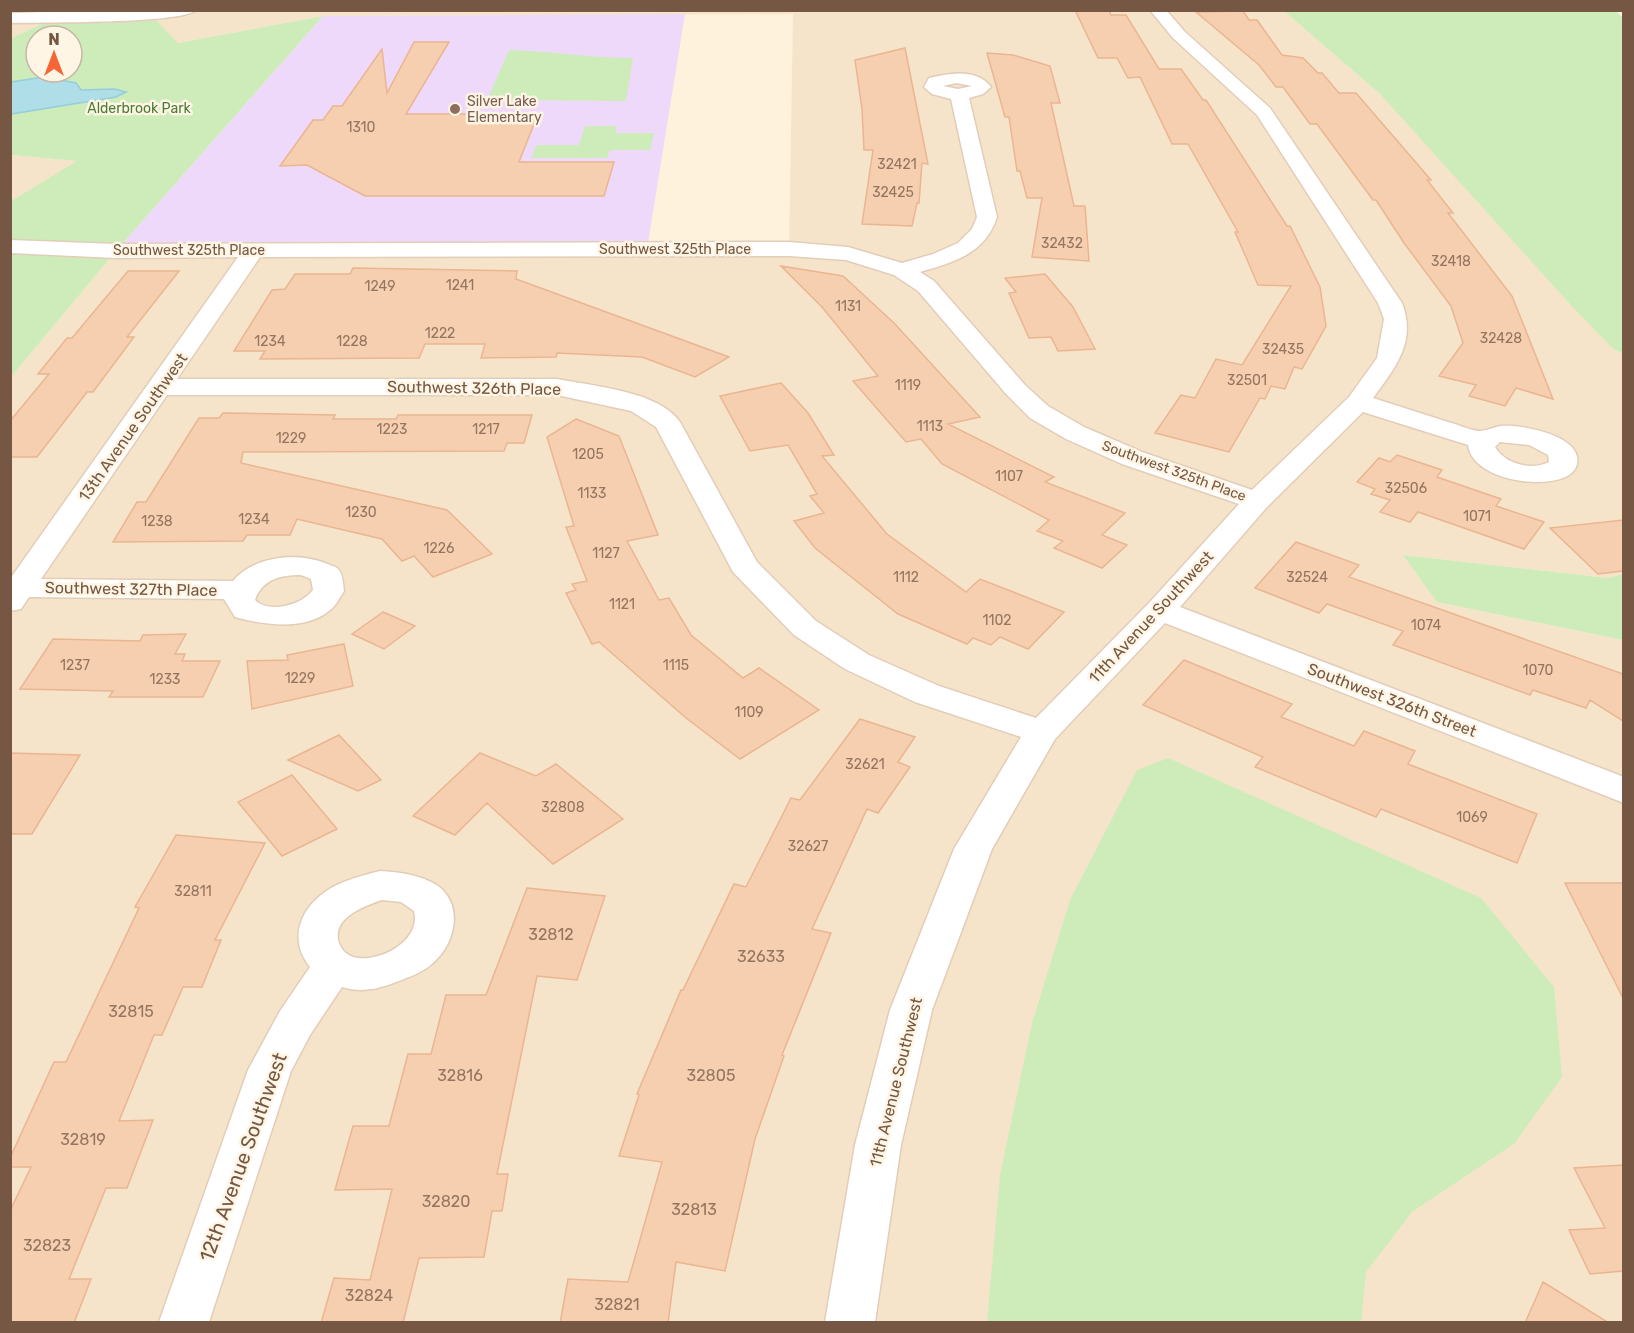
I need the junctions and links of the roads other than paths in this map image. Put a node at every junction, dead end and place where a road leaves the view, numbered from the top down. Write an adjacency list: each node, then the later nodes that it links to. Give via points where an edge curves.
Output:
1 (189, 10): 3 (street)
2 (1157, 10): 10 (street, 11th Avenue Southwest, via 1264,112 1390,303 1396,319 1389,358)
3 (124, 13): 4 (street)
4 (10, 18)
5 (959, 94): 8 (street, via 987,217 985,231 975,243 957,253)
6 (10, 246): 7 (street, Southwest 325th Place, via 116,251)
7 (254, 250): 8 (street, Southwest 325th Place, via 789,249 848,254); 9 (street, 13th Avenue Southwest)
8 (902, 270): 12 (street, Southwest 325th Place, via 926,286 1039,412 1132,458)
9 (161, 387): 14 (street, 13th Avenue Southwest); 16 (street, Southwest 326th Place, via 557,387 640,405 667,422 744,566 805,628 857,662 927,694)
10 (1358, 402): 11 (street); 12 (street, 11th Avenue Southwest)
11 (1483, 441)
12 (1257, 501): 15 (street, 11th Avenue Southwest)
13 (242, 590): 14 (street, Southwest 327th Place)
14 (15, 595)
15 (1160, 610): 16 (street, 11th Avenue Southwest); 17 (street, Southwest 326th Street)
16 (1042, 732): 20 (street, 11th Avenue Southwest, via 973,849 911,1010 878,1145)
17 (1623, 791)
18 (333, 967): 19 (street, 12th Avenue Southwest, via 295,1023 270,1070)
19 (184, 1323)
20 (850, 1323)

